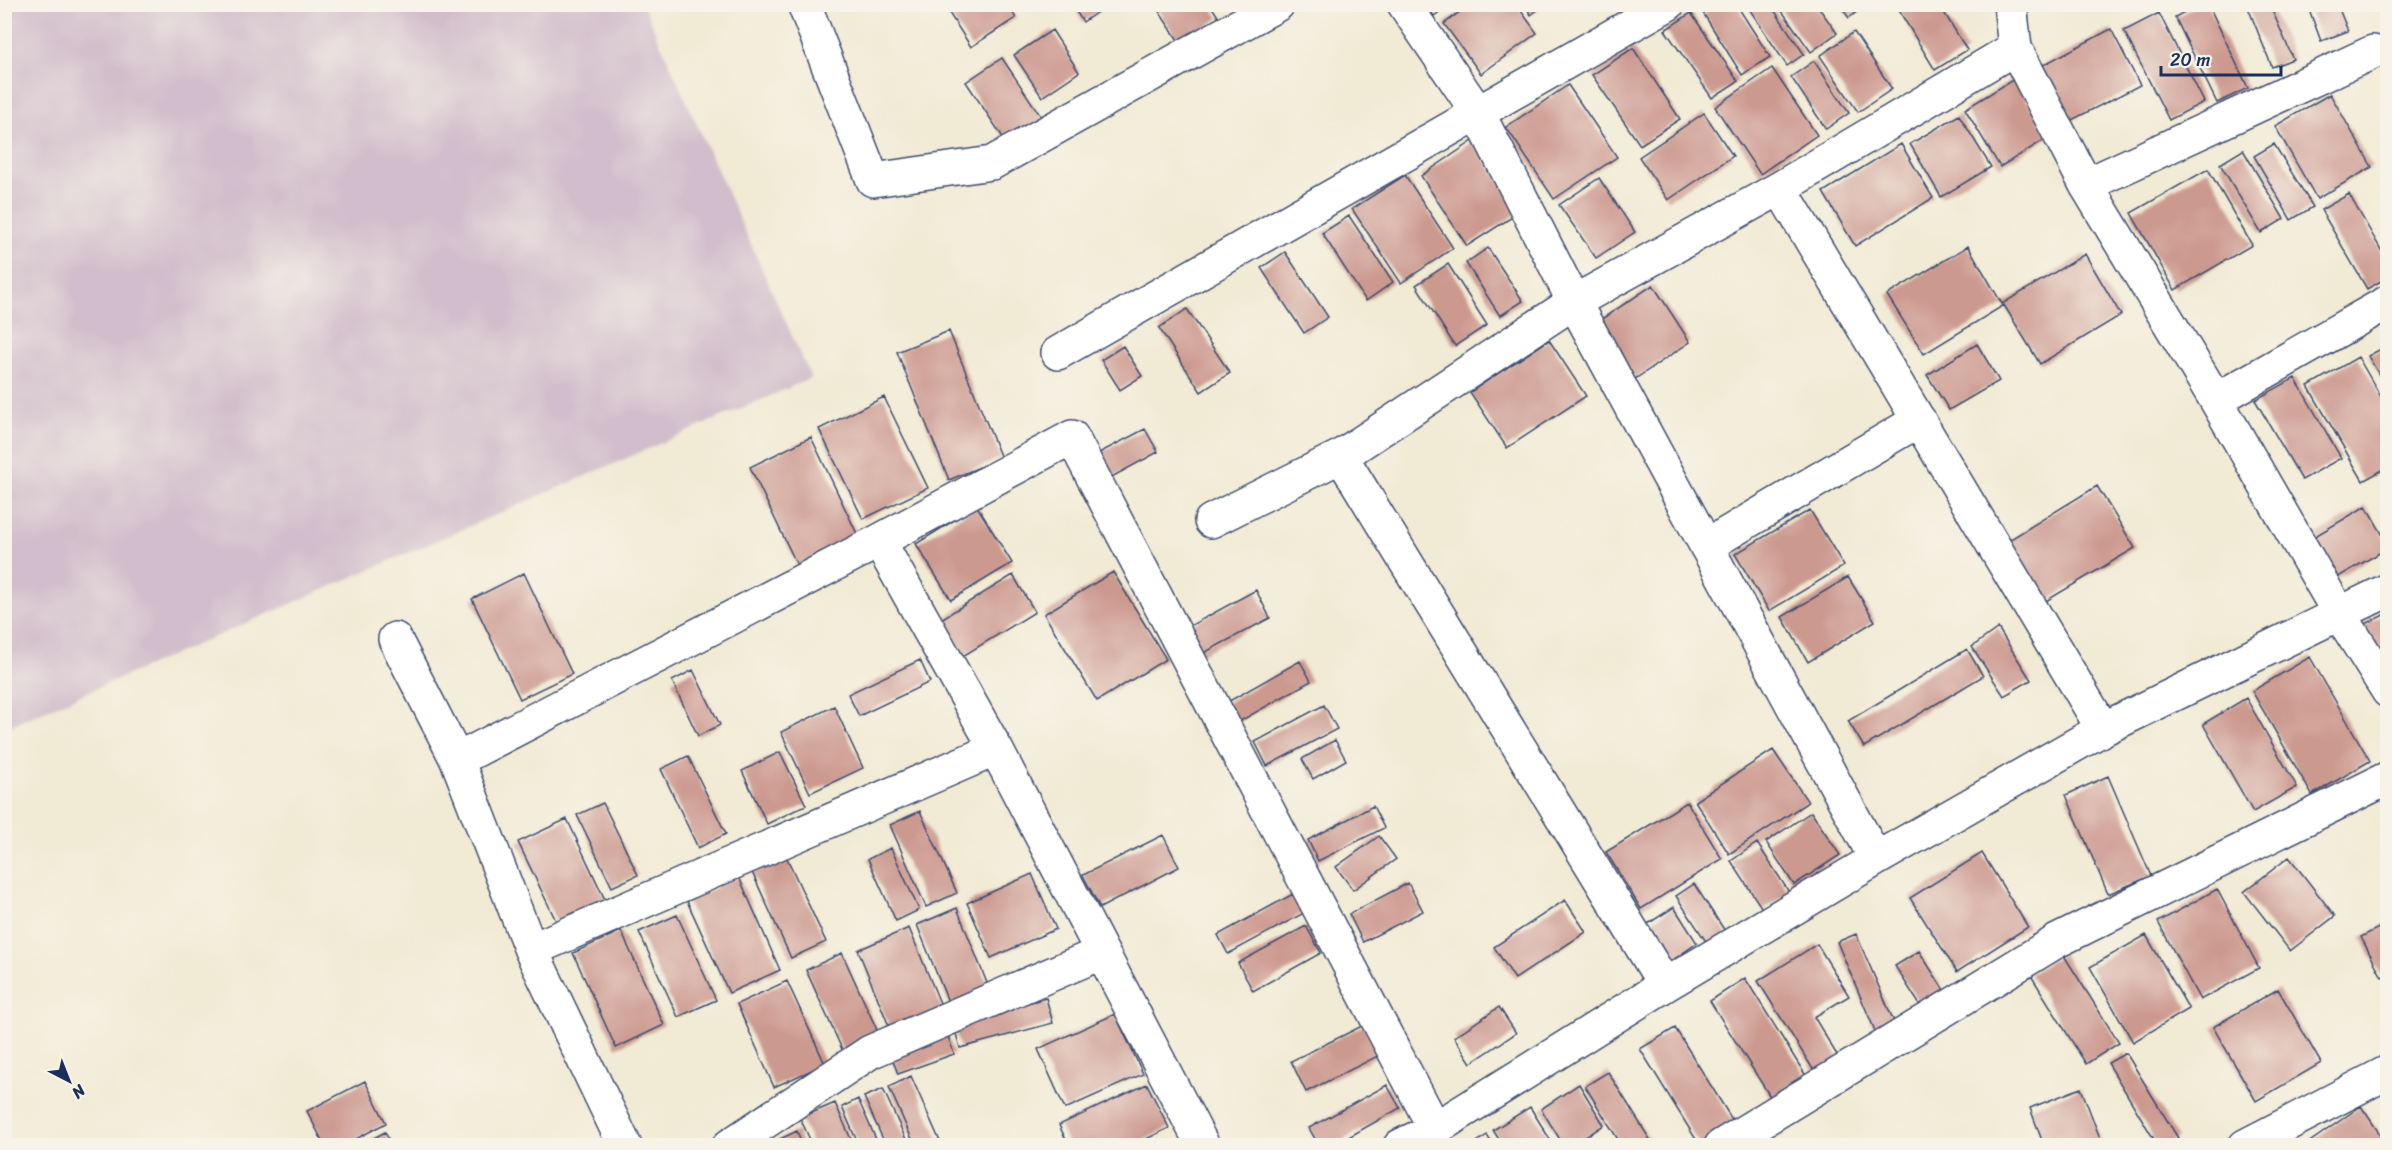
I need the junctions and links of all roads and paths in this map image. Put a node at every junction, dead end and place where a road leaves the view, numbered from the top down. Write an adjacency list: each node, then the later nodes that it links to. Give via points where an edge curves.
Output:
1 (804, 4): 2 (street, via 873,180 992,163)
2 (1278, 4)
3 (1404, 4): 8 (street)
4 (1668, 4): 8 (street)
5 (2010, 4): 6 (street)
6 (2016, 48): 9 (street); 10 (street)
7 (2373, 52): 9 (street)
8 (1478, 113): 11 (street); 13 (street)
9 (2086, 185): 14 (street)
10 (1780, 188): 11 (street); 15 (street)
11 (1574, 302): 16 (street); 19 (street)
12 (2388, 302): 14 (street)
13 (1058, 353)
14 (2216, 400): 21 (street)
15 (1919, 420): 19 (street); 24 (street)
16 (1341, 456): 17 (street); 31 (street)
17 (1211, 521)
18 (879, 540): 25 (street); 26 (street); 33 (street, via 1072,437)
19 (1706, 546): 28 (street)
20 (2388, 590): 21 (street)
21 (2339, 613): 23 (street); 24 (street)
22 (395, 639): 26 (street)
23 (2388, 692)
24 (2103, 729): 28 (street)
25 (996, 748): 29 (street); 30 (street)
26 (457, 760): 29 (street)
27 (2388, 778): 38 (street, via 2057,941)
28 (1876, 859): 31 (street)
29 (531, 950): 34 (street)
30 (1101, 953): 35 (street, via 870,1052); 36 (street)
31 (1665, 985): 33 (street)
32 (2388, 1072): 39 (street)
33 (1435, 1129): 37 (street)
34 (625, 1146)
35 (729, 1146)
36 (1203, 1146)
37 (1400, 1146)
38 (1721, 1146)
39 (2245, 1146)

